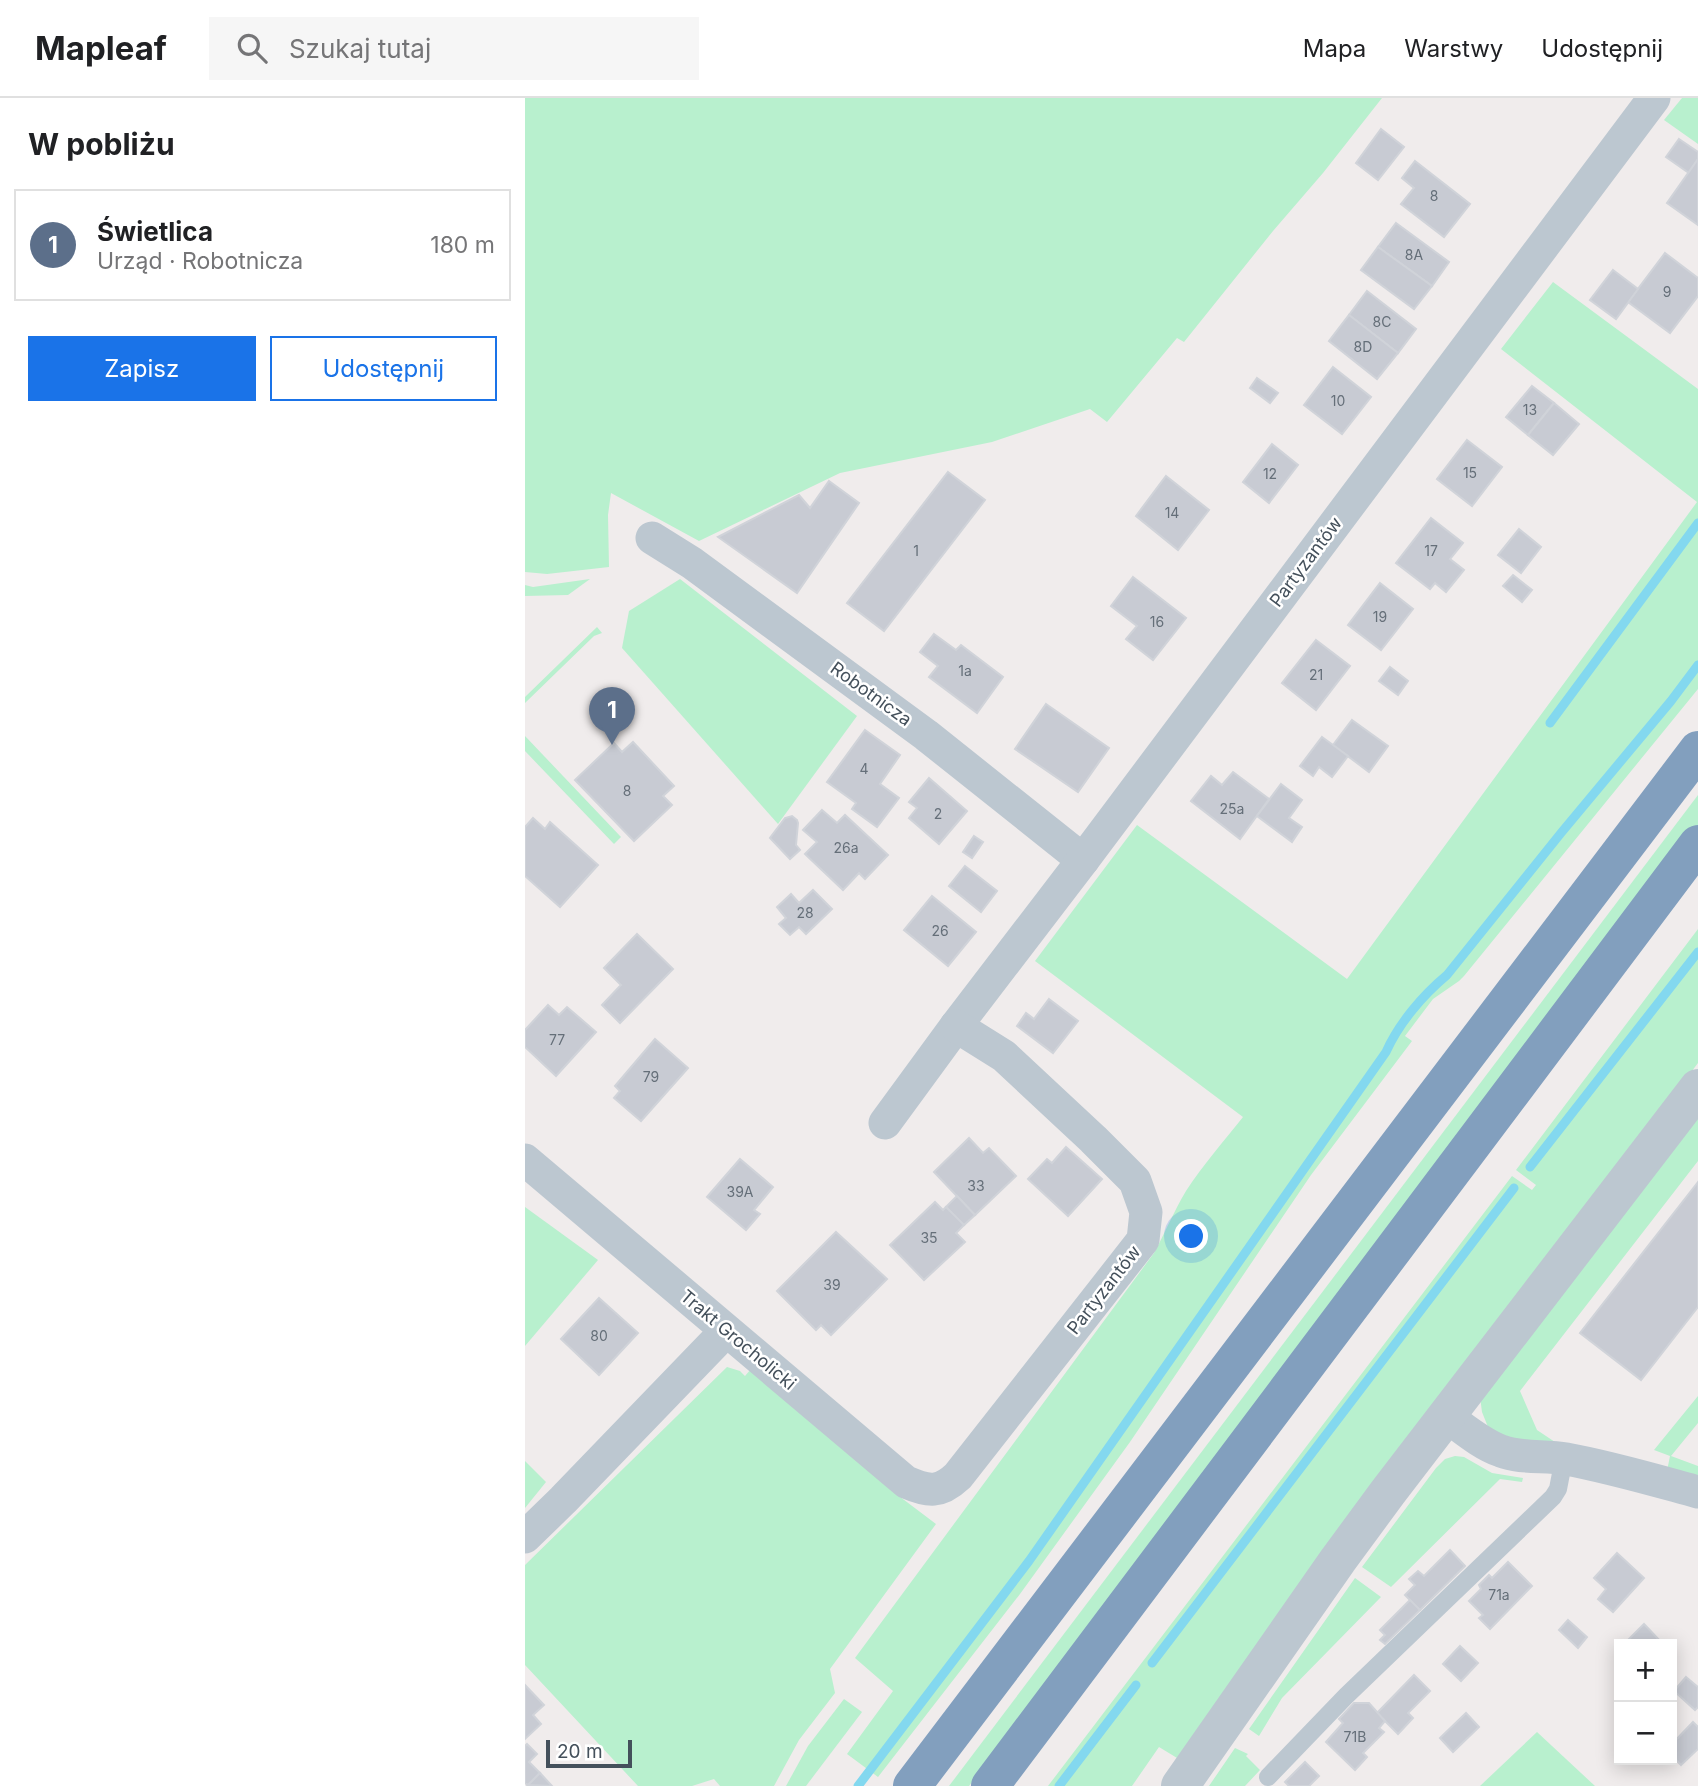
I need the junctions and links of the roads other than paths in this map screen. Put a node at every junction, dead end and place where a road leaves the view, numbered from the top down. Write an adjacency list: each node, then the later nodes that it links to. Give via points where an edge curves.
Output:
1 (1654, 98): 5 (street, Partyzantów)
2 (652, 538): 5 (street, Robotnicza, via 915,726)
3 (1698, 750): 17 (highway)
4 (1698, 845): 18 (highway)
5 (1083, 860): 6 (street, Partyzantów)
6 (956, 1026): 8 (street, Partyzantów); 13 (street, Partyzantów, via 1004,1056 1093,1139 1135,1181 1146,1212 1143,1240)
7 (1698, 1087): 11 (street)
8 (885, 1124)
9 (525, 1160): 10 (street, Trakt Grocholicki)
10 (726, 1331): 13 (street, Trakt Grocholicki, via 907,1482 936,1490); 15 (street)
11 (1446, 1416): 12 (street, via 1501,1451); 19 (street, via 1338,1560)
12 (1564, 1458): 14 (street); 16 (lane, via 1553,1497)
13 (958, 1476)
14 (1698, 1492)
15 (525, 1537)
16 (1268, 1777)
17 (912, 1786)
18 (990, 1786)
19 (1180, 1786)

